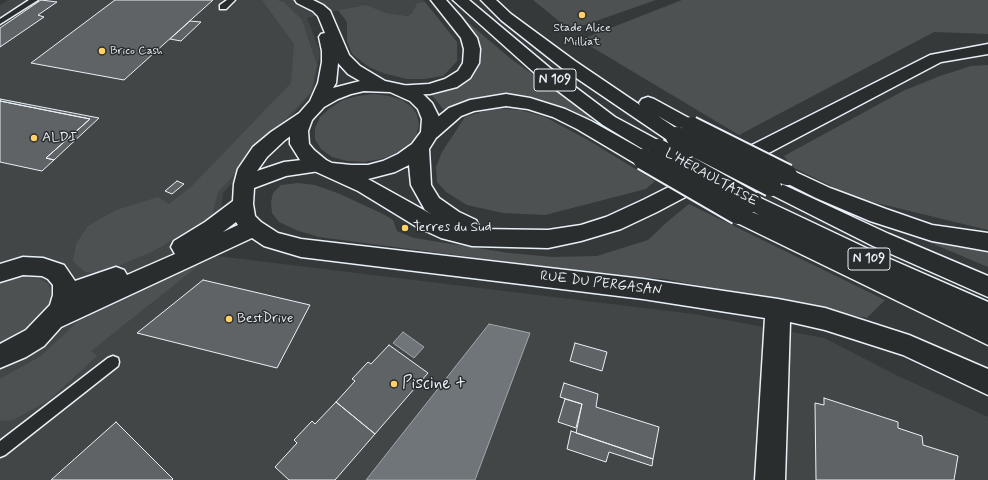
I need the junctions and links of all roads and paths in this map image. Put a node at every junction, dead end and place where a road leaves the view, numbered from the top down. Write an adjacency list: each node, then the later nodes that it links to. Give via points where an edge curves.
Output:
1 (34, 0): 9 (lane)
2 (231, 0): 8 (lane)
3 (302, 0): 13 (main road, via 325,14 342,57 354,70); 15 (main road, via 322,23 330,51 326,83)
4 (438, 0): 14 (main road, via 469,38 472,49 471,63 464,74 450,83 430,89)
5 (460, 0): 19 (main road, L'HÉRAULTAISE / N 109, via 544,72)
6 (488, 0): 17 (main road, L'HÉRAULTAISE / N 109, via 569,66)
7 (503, 0): 17 (main road, via 582,60 646,102)
8 (223, 7)
9 (0, 22)
10 (988, 49): 12 (main road, via 936,58)
11 (988, 58): 12 (main road)
12 (915, 68): 25 (main road, via 613,223 581,233 548,239)
13 (380, 86): 14 (main road); 15 (main road, via 347,90)
14 (402, 90): 18 (main road, via 416,97 426,107 431,119)
15 (318, 103): 16 (main road)
16 (304, 118): 20 (main road, via 299,131 300,144 307,155); 22 (main road, via 260,152 248,169)
17 (683, 132): 21 (main road, L'HÉRAULTAISE / N 109, bridge)
18 (424, 141): 19 (main road, via 455,112 470,106 506,100 559,113); 20 (main road, via 405,160 388,168 351,172); 25 (main road, via 419,166 421,185 432,204 451,218 476,229)
19 (650, 154): 23 (main road, bridge)
20 (326, 167): 22 (main road, via 284,169); 25 (main road, via 449,232 472,237)
21 (779, 181): 26 (main road, via 932,232); 28 (main road, L'HÉRAULTAISE / N 109, via 881,240)
22 (244, 194): 24 (main road, RUE DU PERGASAN, via 245,219); 29 (main road, via 213,228 186,245 119,276)
23 (745, 208): 31 (main road, L'HÉRAULTAISE / N 109, via 873,261); 33 (main road)
24 (253, 228): 30 (main road, RUE DU PERGASAN, via 272,240 301,248 643,289); 32 (main road)
25 (512, 239)
26 (988, 242)
27 (0, 272): 29 (main road, via 23,266 44,267 56,272 64,282)
28 (988, 287)
29 (65, 295): 32 (main road, via 60,310)
30 (778, 309): 36 (main road, RUE DU PERGASAN, via 825,319 909,346); 38 (main road)
31 (988, 313)
32 (52, 320): 34 (main road, via 35,338 18,349)
33 (988, 334)
34 (0, 356)
35 (113, 362): 37 (lane)
36 (988, 382)
37 (0, 450)
38 (770, 480)

